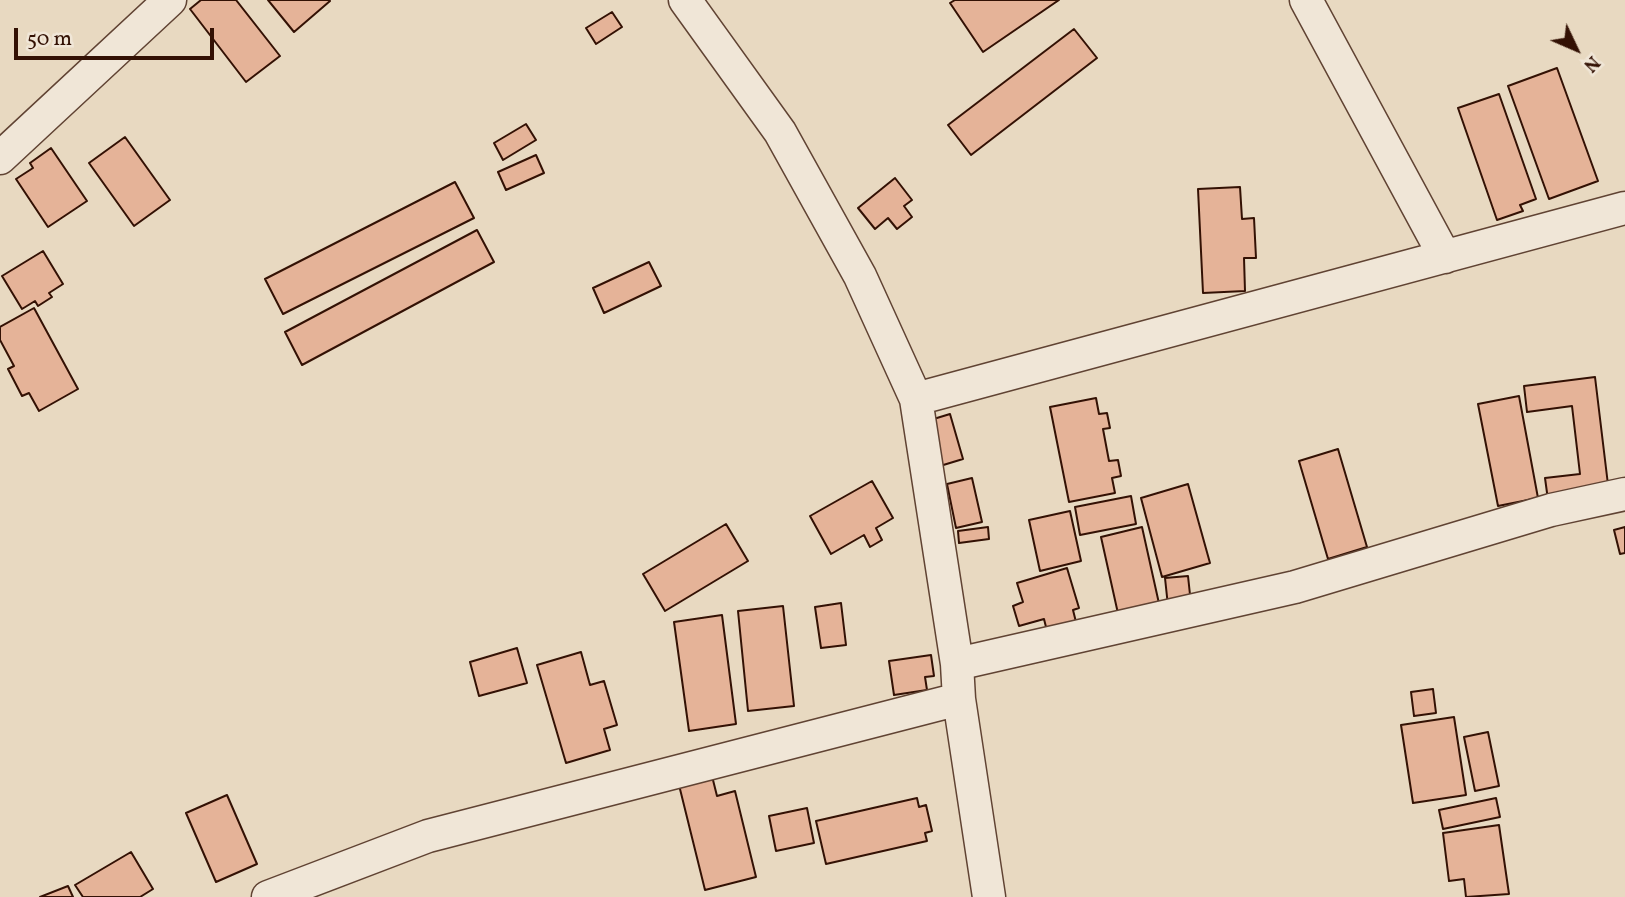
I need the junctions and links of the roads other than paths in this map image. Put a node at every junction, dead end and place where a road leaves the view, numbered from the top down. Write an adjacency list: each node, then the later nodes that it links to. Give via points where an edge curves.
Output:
1 (170, 0): 4 (street)
2 (685, 0): 7 (street, via 780,132 860,276)
3 (1306, 0): 6 (street)
4 (0, 158)
5 (1625, 208): 6 (street)
6 (1445, 257): 7 (street)
7 (916, 399): 9 (street)
8 (1625, 494): 9 (street, via 1550,510 1295,587)
9 (957, 664): 10 (street)
10 (959, 699): 11 (street, via 428,836); 12 (street)
11 (268, 897)
12 (989, 897)

